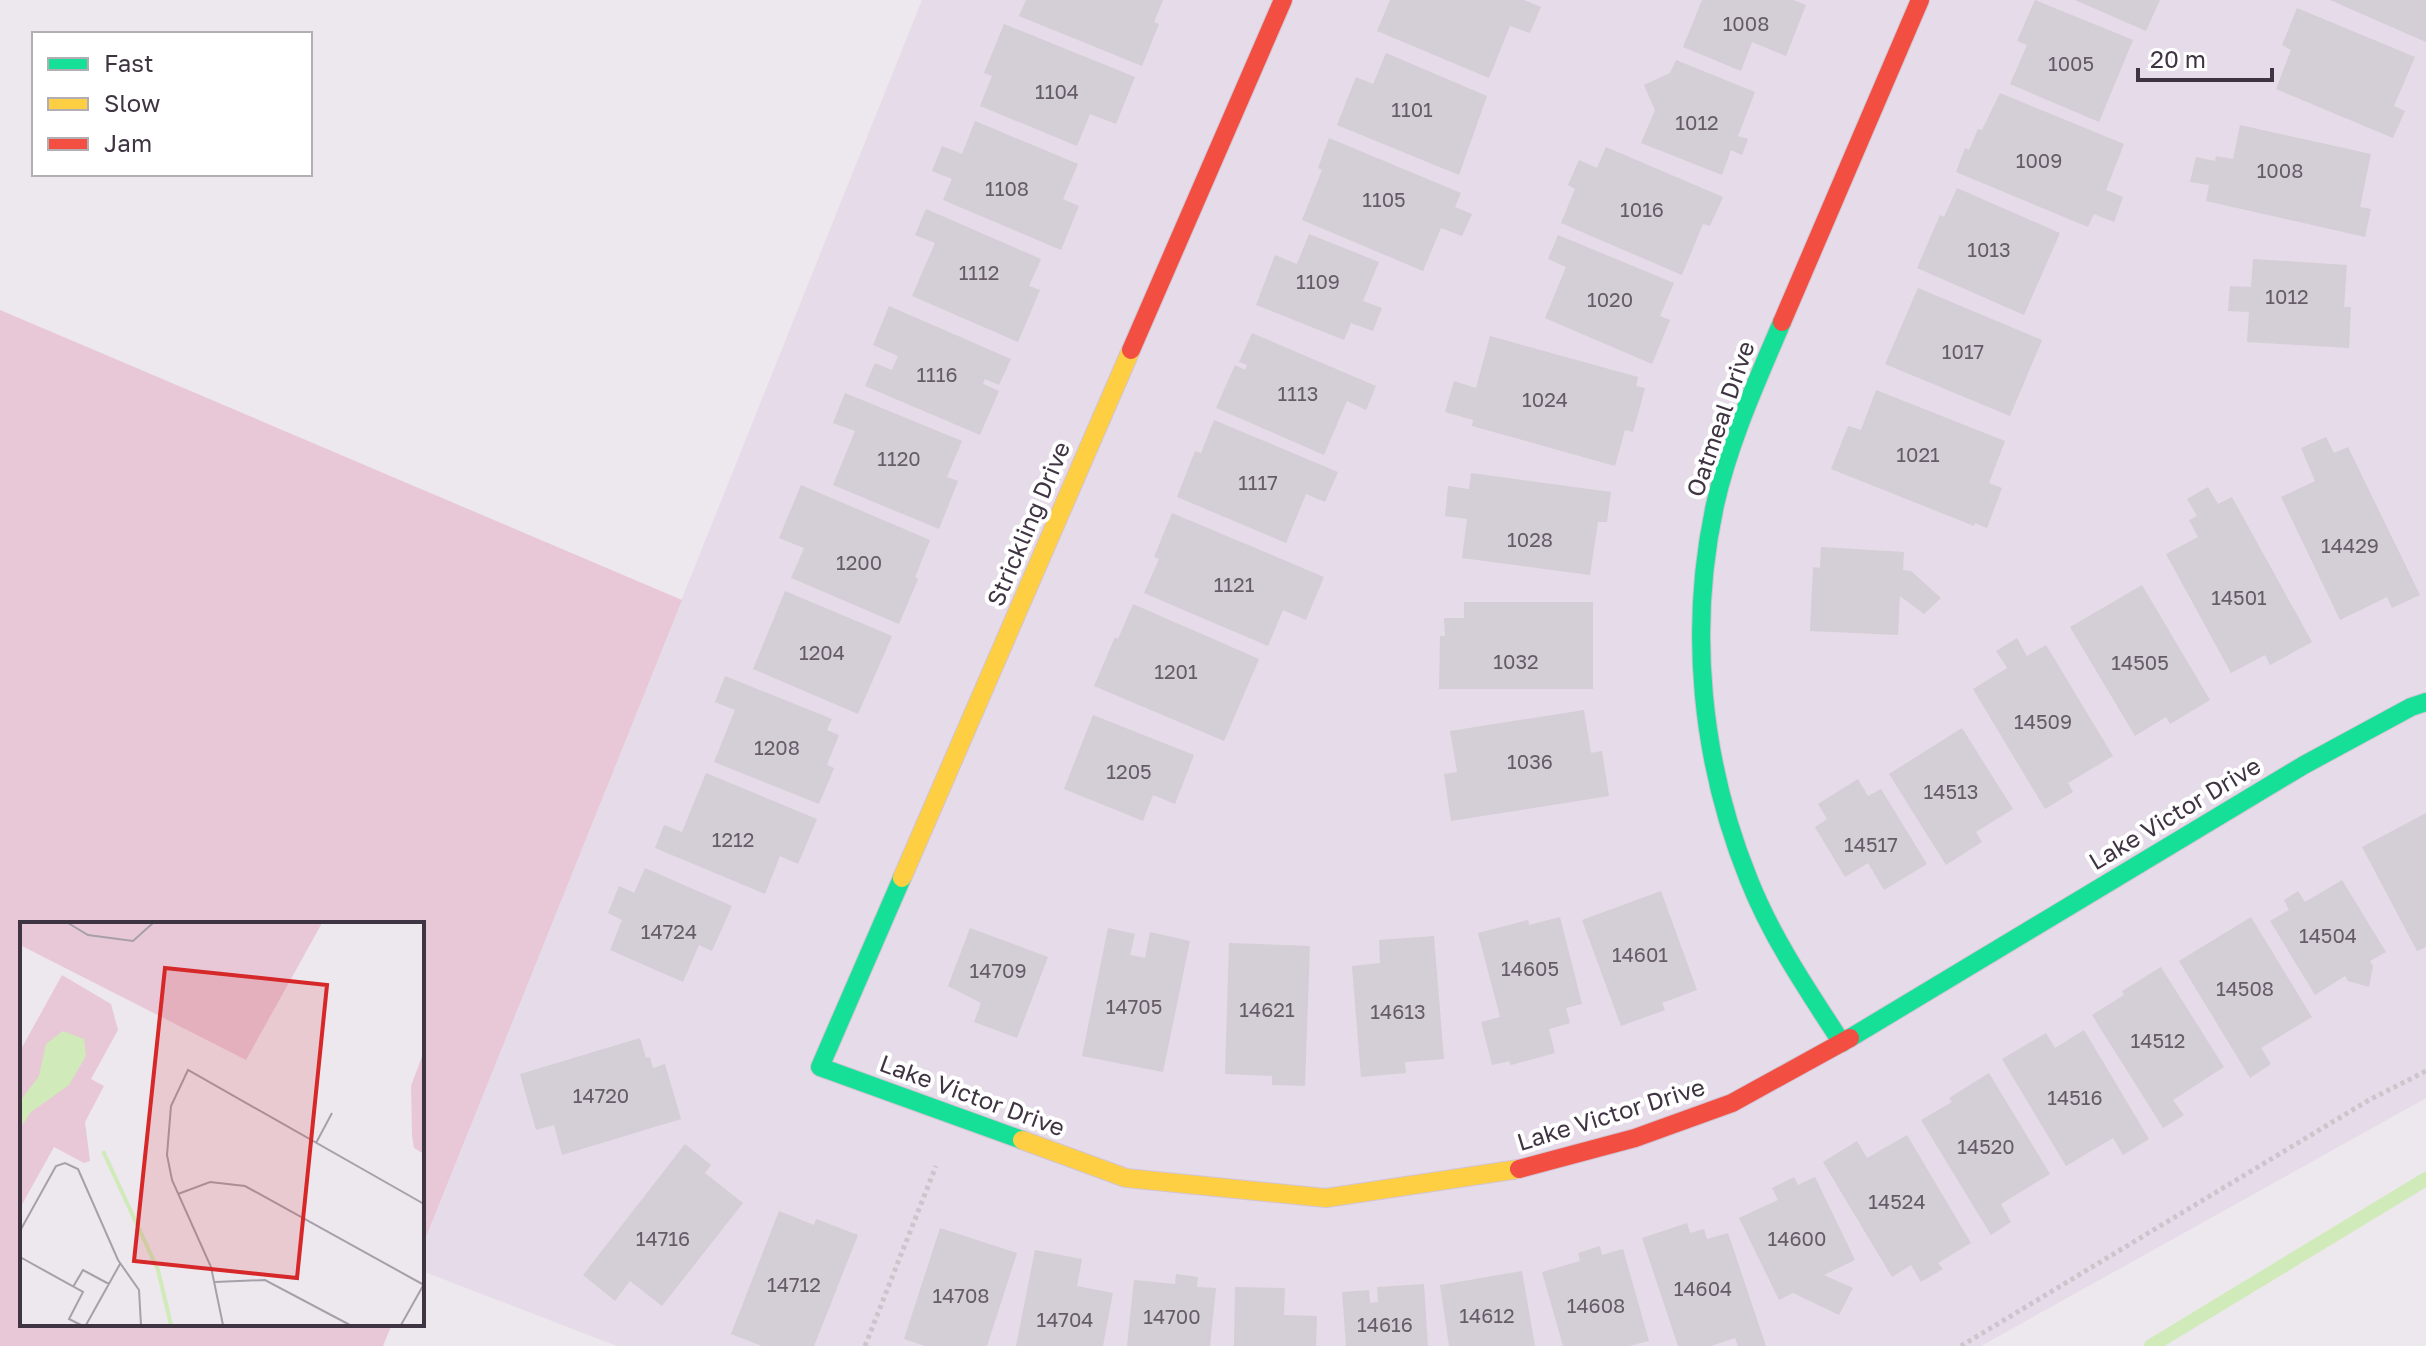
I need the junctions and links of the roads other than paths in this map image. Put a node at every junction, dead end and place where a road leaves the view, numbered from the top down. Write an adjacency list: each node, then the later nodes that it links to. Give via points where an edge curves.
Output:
1 (1283, 0): 5 (street, Strickling Drive)
2 (1920, 0): 4 (street, Oatmeal Drive, via 1745,409 1715,504 1702,599 1703,704 1719,793 1749,881 1793,967)
3 (2426, 702): 4 (street, Lake Victor Drive, via 2304,765)
4 (1842, 1043): 5 (street, Lake Victor Drive, via 1732,1103 1635,1138 1528,1168 1326,1198 1126,1178)
5 (820, 1067)

